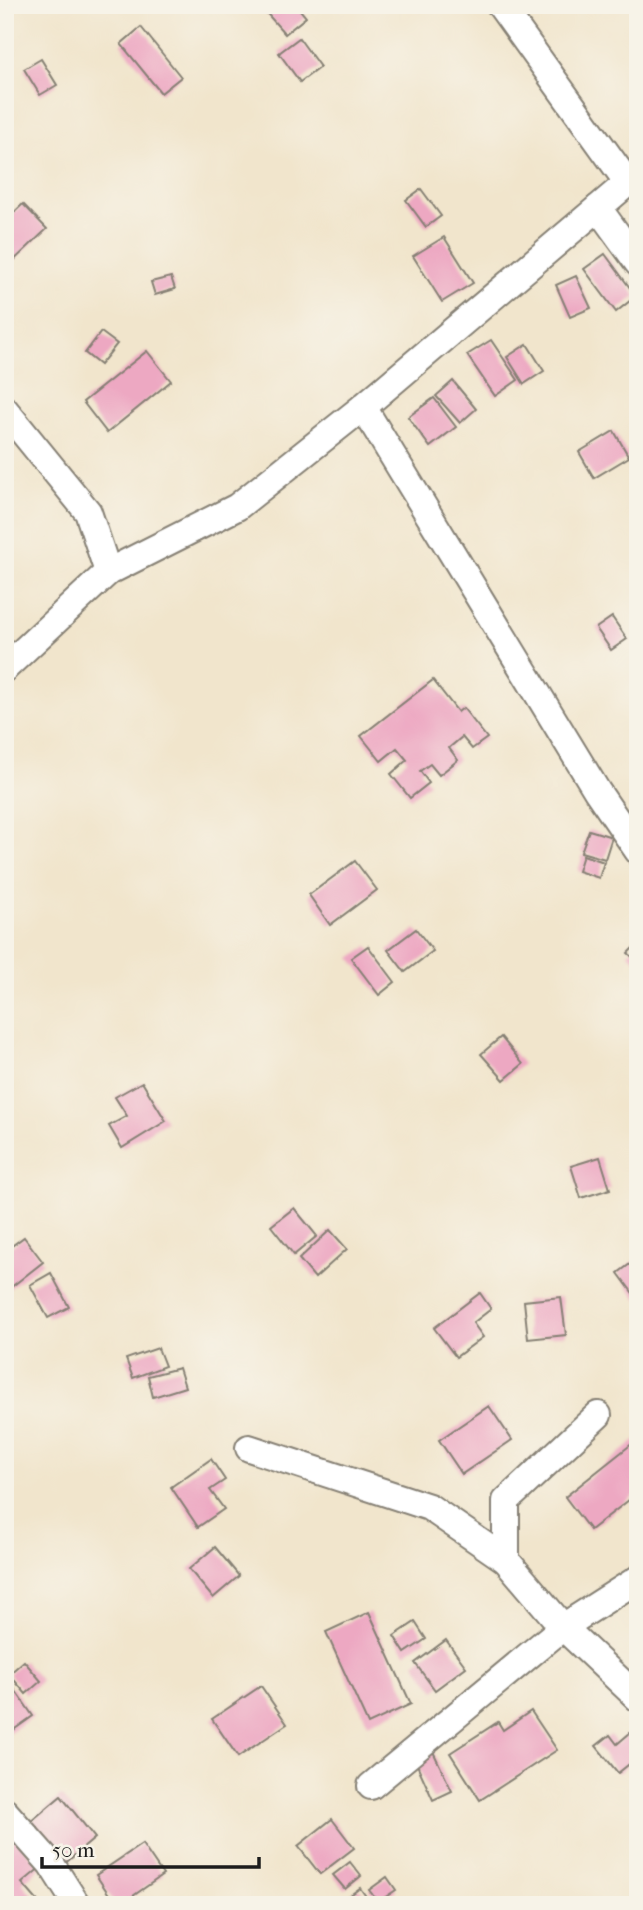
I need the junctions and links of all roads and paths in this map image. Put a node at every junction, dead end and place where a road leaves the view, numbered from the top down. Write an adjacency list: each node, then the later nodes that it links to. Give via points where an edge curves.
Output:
1 (500, 5): 2 (street)
2 (633, 178): 3 (street)
3 (598, 208): 4 (street); 5 (street)
4 (638, 263)
5 (363, 407): 7 (street, via 237,507); 9 (street)
6 (5, 410): 7 (street, via 88,512)
7 (108, 572): 8 (street)
8 (5, 668)
9 (638, 851)
10 (598, 1415): 12 (street, via 506,1501)
11 (249, 1448): 12 (street, via 429,1507)
12 (506, 1560): 14 (street)
13 (638, 1579): 14 (street)
14 (563, 1627): 15 (street); 16 (street)
15 (638, 1699)
16 (371, 1786)
17 (5, 1812): 18 (street, via 51,1864)
18 (77, 1905)

